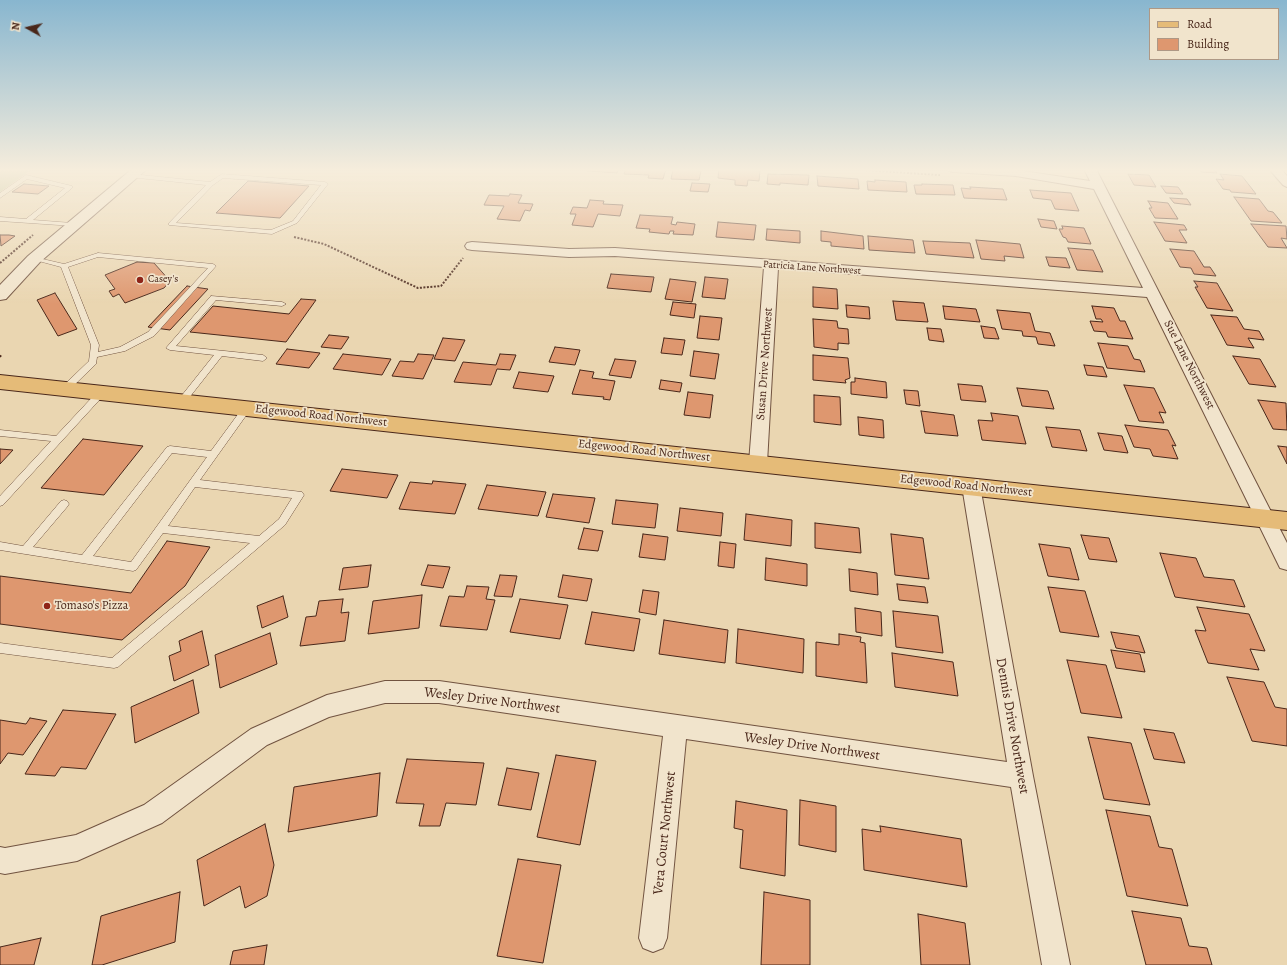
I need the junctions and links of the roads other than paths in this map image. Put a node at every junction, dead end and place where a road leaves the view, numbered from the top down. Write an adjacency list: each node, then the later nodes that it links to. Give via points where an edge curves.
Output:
1 (37, 214): 7 (lane)
2 (85, 214): 8 (street)
3 (181, 214): 4 (lane, via 171,224 272,232 295,222)
4 (301, 214)
5 (1113, 214): 14 (street, Sue Lane Northwest)
6 (0, 219): 7 (lane)
7 (28, 221): 8 (lane)
8 (72, 225): 10 (street)
9 (472, 246): 11 (street, Patricia Lane Northwest, via 569,253 615,252)
10 (34, 259): 12 (lane); 13 (street)
11 (772, 265): 14 (street, Patricia Lane Northwest); 27 (street, Susan Drive Northwest)
12 (64, 266): 17 (lane, via 95,344); 17 (lane, via 98,255 213,266 150,334 122,349)
13 (2, 290)
14 (1152, 293): 32 (street, Sue Lane Northwest)
15 (282, 304): 16 (lane, via 214,298 170,348)
16 (220, 353): 18 (lane); 22 (lane)
17 (94, 355): 20 (lane, via 93,362)
18 (263, 358)
19 (0, 382): 20 (main road, Edgewood Road Northwest)
20 (64, 389): 21 (main road, Edgewood Road Northwest)
21 (101, 393): 22 (main road, Edgewood Road Northwest); 25 (lane)
22 (182, 401): 23 (main road, Edgewood Road Northwest)
23 (247, 408): 26 (lane); 27 (main road, Edgewood Road Northwest)
24 (0, 433): 25 (lane)
25 (58, 439): 30 (lane)
26 (213, 455): 28 (lane); 38 (lane, via 170,449)
27 (758, 464): 29 (main road, Edgewood Road Northwest)
28 (193, 483): 34 (lane); 35 (lane, via 299,495 282,522)
29 (971, 486): 32 (main road, Edgewood Road Northwest); 42 (street, Dennis Drive Northwest)
30 (0, 502)
31 (64, 504): 37 (lane)
32 (1265, 518): 33 (main road, Edgewood Road Northwest); 39 (street, Sue Lane Northwest)
33 (1287, 521)
34 (161, 529): 35 (lane); 38 (lane, via 133,567)
35 (261, 540): 40 (lane, via 114,663)
36 (0, 546): 37 (lane)
37 (25, 550): 38 (lane)
38 (85, 559)
39 (1287, 562)
40 (0, 648)
41 (676, 727): 42 (street, Wesley Drive Northwest); 43 (street, Wesley Drive Northwest, via 438,692 385,692 327,706 259,737 153,814 77,848); 44 (street, Vera Court Northwest)
42 (1021, 776): 45 (street, Dennis Drive Northwest)
43 (0, 860)
44 (653, 938)
45 (1056, 965)

